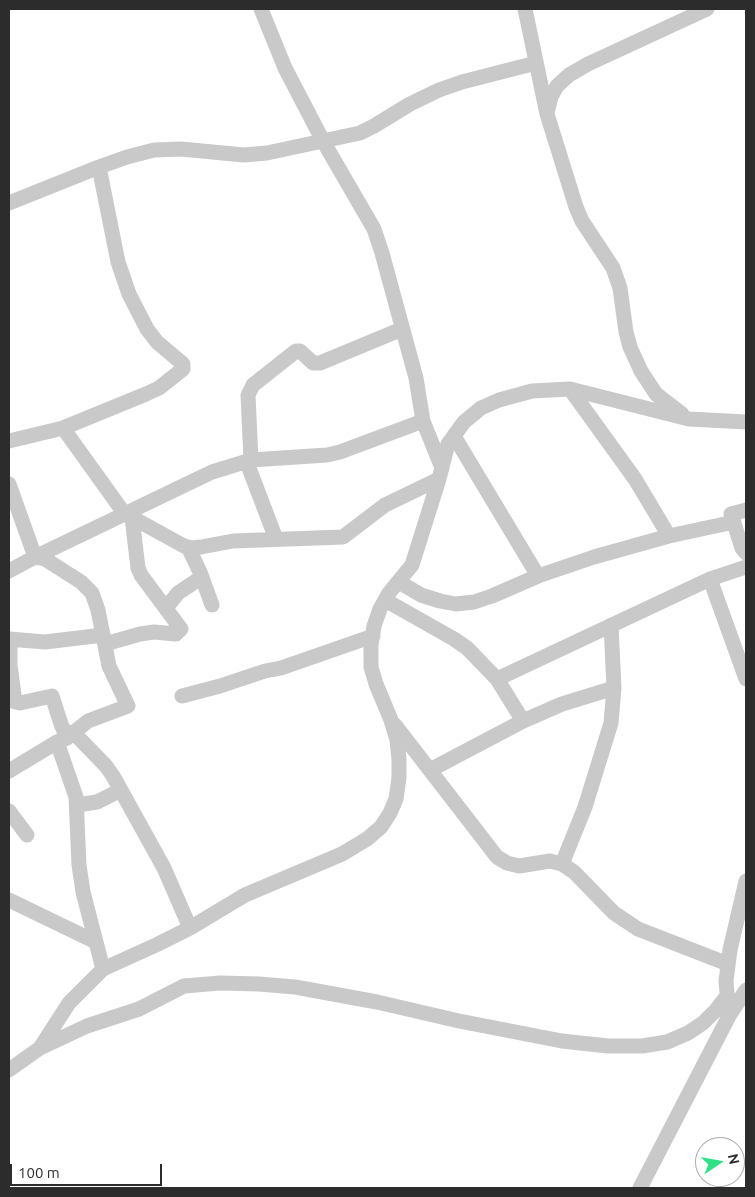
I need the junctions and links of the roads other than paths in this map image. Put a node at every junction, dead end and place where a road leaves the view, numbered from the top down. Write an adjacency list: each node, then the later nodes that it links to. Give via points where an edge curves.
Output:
1 (261, 9): 6 (street, via 285,68)
2 (526, 9): 4 (street)
3 (707, 9): 5 (street, via 569,75 557,86)
4 (536, 63): 5 (street); 6 (street, via 439,90 374,126)
5 (547, 114): 11 (street, via 576,207 613,268 620,288 630,347 656,394)
6 (322, 141): 7 (street, via 244,156 181,149 154,150); 9 (street, via 374,229)
7 (99, 167): 8 (street); 14 (street, via 118,262 129,294 147,329 184,369 153,391)
8 (10, 198)
9 (402, 329): 12 (street, via 416,378); 17 (street, via 320,363 312,363 296,351 253,385 248,395)
10 (570, 389): 11 (street); 15 (street, via 532,391 499,400 481,408 464,422); 23 (street, via 635,479)
11 (689, 420): 13 (street)
12 (423, 421): 17 (street, via 327,455); 18 (street)
13 (746, 422)
14 (63, 428): 16 (street); 21 (street)
15 (454, 436): 18 (street, via 448,444); 31 (street)
16 (9, 441)
17 (251, 460): 21 (street, via 212,472); 24 (street, via 248,468)
18 (440, 473): 24 (street, via 385,505 343,537); 33 (street, via 412,566)
19 (9, 484): 27 (street)
20 (746, 510): 22 (street, via 731,514)
21 (128, 515): 25 (street); 27 (street); 36 (street, via 138,568)
22 (734, 522): 23 (street); 26 (street)
23 (669, 536): 31 (street)
24 (276, 539): 25 (street, via 233,540 201,548)
25 (188, 547): 30 (street)
26 (746, 554)
27 (35, 557): 29 (street); 40 (street, via 88,588 98,610)
28 (746, 567): 32 (street)
29 (9, 571)
30 (202, 576): 35 (street); 36 (street, via 178,593)
31 (538, 576): 33 (street, via 492,596 456,604 421,595)
32 (710, 579): 37 (street); 42 (street)
33 (399, 582): 34 (street)
34 (385, 600): 38 (street); 41 (street, via 467,648)
35 (212, 604)
36 (166, 608): 40 (street, via 181,630 178,633 147,632)
37 (611, 625): 41 (street); 43 (street)
38 (373, 636): 44 (street, via 281,668); 45 (street, via 372,666)
39 (10, 639): 40 (street, via 44,642); 47 (street, via 15,702 52,696)
40 (104, 639): 47 (street, via 112,672 128,706 95,718)
41 (497, 679): 46 (street)
42 (746, 679)
43 (614, 688): 46 (street, via 562,704); 54 (street, via 610,723 599,764)
44 (182, 696)
45 (391, 720): 48 (street); 57 (street, via 397,740 399,778 396,799 381,828 342,854 245,895)
46 (523, 721): 48 (street)
47 (66, 737): 49 (street); 50 (street, via 106,766); 51 (street)
48 (430, 770): 54 (street, via 497,857 519,866 550,861)
49 (9, 772)
50 (121, 790): 51 (street, via 96,802); 57 (street, via 164,868)
51 (77, 805): 58 (street, via 79,865)
52 (9, 810): 53 (street)
53 (27, 835)
54 (562, 864): 59 (street, via 614,913 638,929)
55 (746, 881): 59 (street)
56 (9, 900): 58 (street)
57 (190, 928): 60 (street)
58 (96, 942): 60 (street)
59 (728, 964): 62 (street)
60 (103, 969): 64 (street, via 70,1003)
61 (746, 990): 63 (street)
62 (726, 996): 63 (street); 64 (street, via 703,1023 668,1042 608,1046 562,1041 295,987 249,984 184,986 139,1009 87,1026)
63 (730, 1016): 66 (street)
64 (40, 1048): 65 (street)
65 (9, 1070)
66 (640, 1188)

